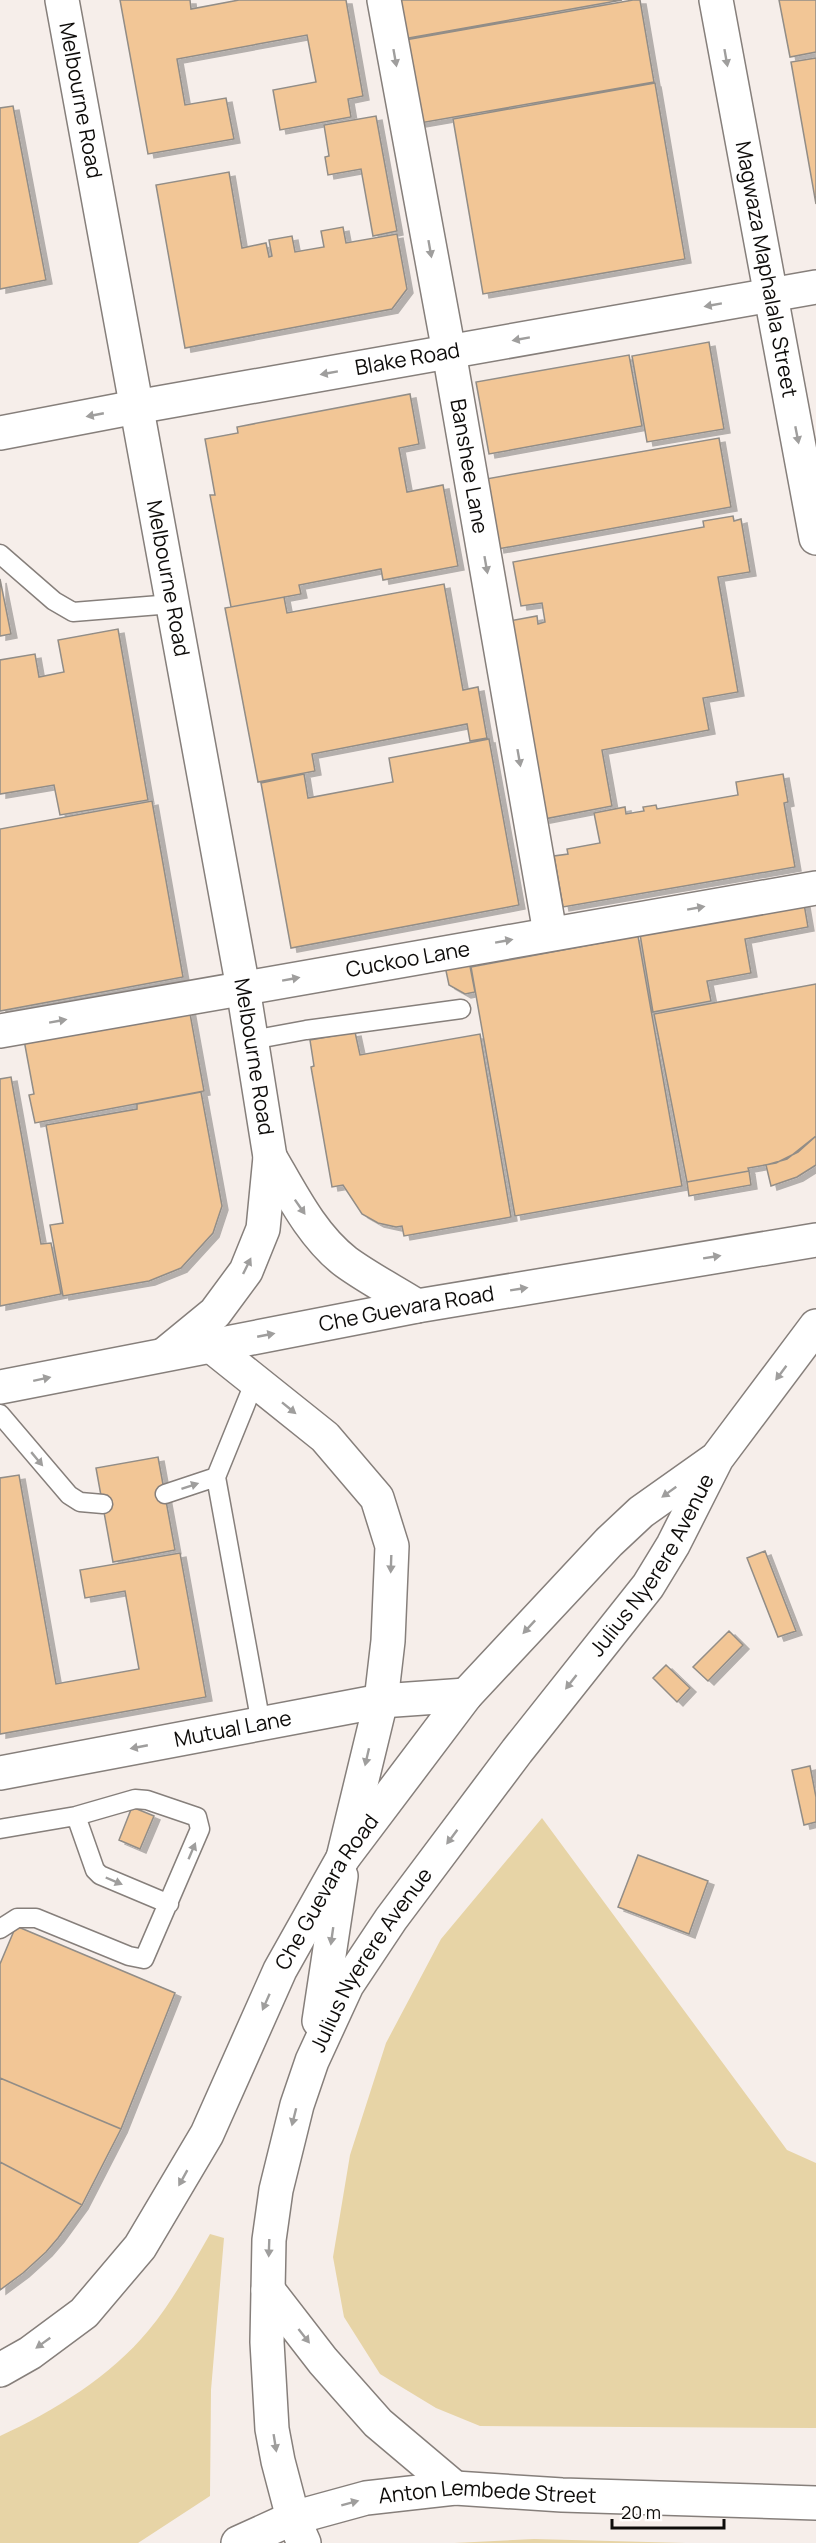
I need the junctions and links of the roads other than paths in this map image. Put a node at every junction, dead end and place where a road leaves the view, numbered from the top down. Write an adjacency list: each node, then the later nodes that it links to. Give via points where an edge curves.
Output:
1 (62, 0): 7 (street, Melbourne Road)
2 (384, 0): 6 (street, Banshee Lane, one-way to 6)
3 (716, 0): 5 (street, Magwaza Maphalala Street, one-way to 5)
4 (816, 287): 5 (street, Blake Road)
5 (770, 295): 6 (street, Blake Road, one-way to 6); 9 (street, Magwaza Maphalala Street, one-way to 9)
6 (449, 352): 7 (street, Blake Road, one-way to 7); 13 (street, Banshee Lane, one-way to 13)
7 (136, 407): 8 (street, Blake Road, one-way to 8); 11 (street, Melbourne Road)
8 (0, 433)
9 (816, 538)
10 (0, 554): 11 (lane, via 54,601 73,612)
11 (172, 604): 14 (street, Melbourne Road)
12 (816, 888): 13 (street, Cuckoo Lane, one-way to 12)
13 (550, 933): 14 (street, Cuckoo Lane, one-way to 13)
14 (243, 988): 16 (street, Cuckoo Lane, one-way to 14); 17 (street, Melbourne Road)
15 (460, 1009): 17 (lane)
16 (0, 1031)
17 (252, 1040): 18 (street, Melbourne Road)
18 (270, 1157): 20 (street, Melbourne Road, one-way to 20, via 321,1238 345,1261); 23 (street, Melbourne Road, one-way to 18, via 215,1313 246,1271 263,1229)
19 (816, 1240): 20 (street, Che Guevara Road, one-way to 19)
20 (417, 1306): 22 (street, Che Guevara Road, one-way to 20)
21 (816, 1326): 27 (street, one-way to 27)
22 (210, 1345): 23 (street, Che Guevara Road); 24 (street)
23 (165, 1354): 25 (street, Che Guevara Road, one-way to 23)
24 (255, 1381): 28 (lane); 32 (street, one-way to 32, via 325,1437 377,1498 392,1546)
25 (0, 1388)
26 (0, 1414): 30 (lane, one-way to 30, via 69,1495 80,1502)
27 (717, 1458): 31 (street, Che Guevara Road, one-way to 31, via 617,1534); 40 (street, Julius Nyerere Avenue, one-way to 40, via 648,1586 391,1919 348,1985)
28 (216, 1477): 29 (lane, one-way to 28); 33 (lane)
29 (165, 1494)
30 (103, 1504)
31 (466, 1695): 32 (street, Mutual Lane); 37 (street, Che Guevara Road)
32 (381, 1701): 33 (street, Mutual Lane); 37 (street, one-way to 37)
33 (261, 1724): 34 (street, Mutual Lane, one-way to 34)
34 (0, 1773)
35 (76, 1816): 36 (lane); 38 (lane, one-way to 38, via 100,1875); 38 (lane, one-way to 35, via 200,1833 197,1817 135,1799)
36 (0, 1829)
37 (344, 1858): 40 (street, one-way to 40); 42 (street, Che Guevara Road, one-way to 42, via 280,1970 207,2134 140,2247 84,2313)
38 (169, 1904): 39 (lane, via 146,1956 141,1959 36,1918 17,1918)
39 (0, 1929)
40 (312, 2061): 41 (street, Julius Nyerere Avenue, one-way to 41, via 276,2190)
41 (268, 2290): 43 (street, one-way to 43, via 378,2423); 45 (street, Julius Nyerere Avenue, one-way to 45, via 272,2429)
42 (0, 2370)
43 (455, 2487): 44 (street, Anton Lembede Street, via 562,2495); 45 (street, Anton Lembede Street, one-way to 43, via 366,2498)
44 (816, 2502)
45 (299, 2531): 46 (street, Anton Lembede Street)
46 (238, 2543)

